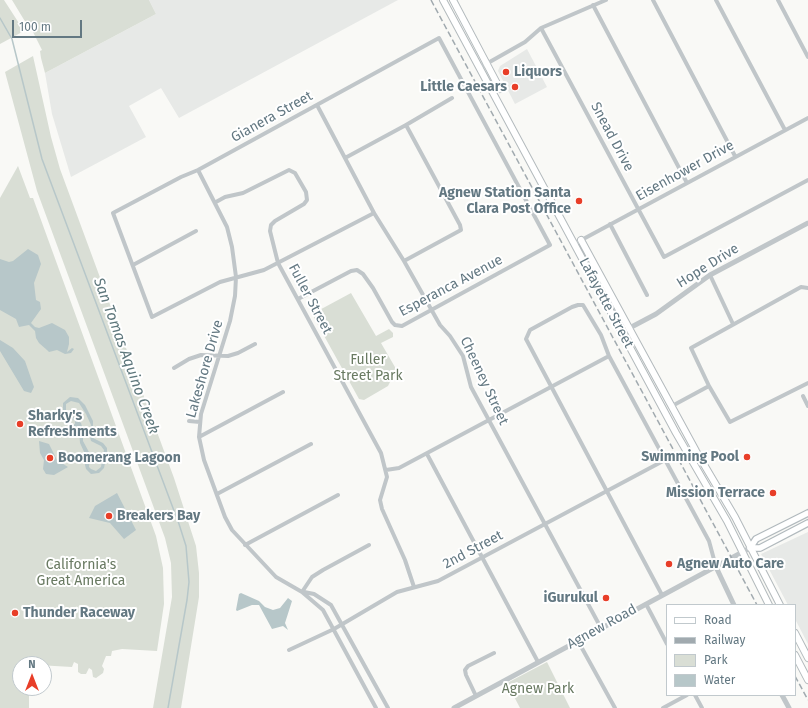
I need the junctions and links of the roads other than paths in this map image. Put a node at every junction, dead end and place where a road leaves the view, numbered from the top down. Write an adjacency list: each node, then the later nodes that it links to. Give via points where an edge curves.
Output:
1 (443, 0): 11 (main road, Lafayette Street)
2 (453, 0): 10 (main road)
3 (606, 0): 7 (street)
4 (653, 0): 18 (street)
5 (716, 0): 17 (street)
6 (778, 0): 9 (street)
7 (593, 5): 8 (street); 22 (street)
8 (541, 28): 10 (street, via 526,42); 24 (street, Snead Drive)
9 (808, 57)
10 (487, 64): 11 (street); 12 (main road)
11 (479, 68): 30 (main road, Lafayette Street)
12 (500, 89)
13 (452, 98): 16 (street)
14 (317, 105): 19 (street, Cheeney Street); 20 (street, Gianera Street); 31 (street, Gianera Street, via 439,38)
15 (808, 118): 17 (street, Eisenhower Drive)
16 (406, 125): 19 (street); 32 (street, via 461,230)
17 (785, 130): 18 (street, Eisenhower Drive)
18 (736, 156): 22 (street, Eisenhower Drive)
19 (345, 158): 25 (street, Cheeney Street)
20 (198, 170): 23 (street, Lakeshore Drive); 34 (street, Gianera Street, via 114,213)
21 (808, 180): 24 (street, Snead Drive, via 664,257)
22 (687, 183): 24 (street, Eisenhower Drive)
23 (216, 202): 33 (street, Fuller Street, via 243,193 287,170 294,171 308,200 271,225); 36 (street, Lakeshore Drive, via 230,237)
24 (638, 209): 27 (street, Eisenhower Drive)
25 (374, 213): 32 (street, Cheeney Street); 33 (street)
26 (808, 223): 35 (street, Hope Drive)
27 (610, 224): 29 (street, Eisenhower Drive); 38 (street)
28 (196, 232): 34 (street)
29 (581, 240): 30 (street, Eisenhower Drive); 42 (main road, Lafayette Street)
30 (574, 244): 43 (main road, Lafayette Street)
31 (550, 245): 40 (street, Esperanca Avenue)
32 (404, 261): 40 (street, Cheeney Street)
33 (278, 262): 36 (street, via 258,272); 39 (street, Fuller Street)
34 (133, 265): 36 (street, via 152,317 220,282)
35 (710, 275): 41 (street); 42 (street, Hope Drive, via 656,314)
36 (236, 277): 45 (street, Lakeshore Drive, via 232,313)
37 (808, 288): 41 (street, via 801,287)
38 (647, 295)
39 (298, 299): 40 (street, Esperanca Avenue, via 357,270 373,288 395,325 402,326); 62 (street, Fuller Street, via 381,453)
40 (432, 309): 55 (street, Cheeney Street, via 463,356 471,387)
41 (733, 324): 50 (street, via 691,348)
42 (629, 328): 43 (street, Hope Drive); 53 (main road, Lafayette Street)
43 (622, 332): 72 (main road, Lafayette Street)
44 (255, 344): 45 (street, via 238,353)
45 (220, 356): 47 (street, via 189,359); 57 (street, Lakeshore Drive)
46 (609, 356): 49 (street); 49 (street, via 601,335 583,305 568,309 530,330 526,339); 61 (street)
47 (174, 368)
48 (808, 383): 50 (street, via 734,421 728,420)
49 (551, 386): 55 (street); 63 (street)
50 (709, 386): 53 (street)
51 (283, 392): 58 (street)
52 (803, 396): 54 (street)
53 (672, 406): 71 (main road, Lafayette Street)
54 (808, 406)
55 (488, 419): 60 (street); 68 (street, Cheeney Street)
56 (189, 421): 57 (street)
57 (200, 422): 58 (street, Lakeshore Drive)
58 (199, 436): 64 (street, Lakeshore Drive, via 204,460)
59 (311, 444): 64 (street)
60 (427, 454): 62 (street, via 399,468); 73 (street)
61 (665, 460): 63 (street, 2nd Street); 74 (street, via 709,541)
62 (386, 470): 75 (street, Fuller Street, via 380,500 382,509)
63 (606, 491): 68 (street, 2nd Street); 77 (street)
64 (217, 494): 69 (street, Lakeshore Drive, via 228,524)
65 (338, 495): 69 (street)
66 (808, 513): 71 (main road, Agnew Road, via 756,539)
67 (808, 523): 71 (main road, Agnew Road, via 760,548)
68 (544, 524): 73 (street, 2nd Street); 83 (street, Cheeney Street)
69 (245, 545): 76 (street, Lakeshore Drive, via 276,577)
70 (369, 545): 76 (street, via 312,577)
71 (750, 548): 72 (street, Agnew Road); 81 (main road, Lafayette Street)
72 (742, 552): 74 (street, Agnew Road); 80 (main road, Lafayette Street)
73 (483, 558): 75 (street, 2nd Street, via 438,581); 92 (street)
74 (716, 567): 77 (street, Agnew Road); 79 (street)
75 (414, 587): 82 (street, 2nd Street, via 397,592)
76 (302, 592): 82 (street, Lakeshore Drive, via 314,594 331,605); 84 (street, Lakeshore Drive, via 323,610)
77 (662, 594): 78 (street, Agnew Road)
78 (646, 604): 83 (street, Agnew Road); 87 (street)
79 (734, 604)
80 (768, 604)
81 (779, 604)
82 (342, 624): 84 (street, 2nd Street); 99 (street, Lakeshore Drive)
83 (601, 628): 86 (street, Agnew Road)
84 (334, 629): 88 (street, 2nd Street); 98 (street, Lakeshore Drive)
85 (796, 635): 91 (main road)
86 (578, 640): 92 (street, Agnew Road); 101 (street)
87 (666, 642)
88 (289, 650)
89 (494, 653): 94 (street, via 465,670)
90 (796, 657): 93 (main road)
91 (808, 658)
92 (538, 662): 94 (street, Agnew Road)
93 (808, 680)
94 (476, 696): 100 (street, Agnew Road)
95 (685, 696): 102 (street)
96 (696, 696): 103 (street)
97 (783, 696): 104 (street)
98 (376, 708)
99 (388, 708)
100 (454, 708)
101 (614, 708)
102 (663, 708)
103 (702, 708)
104 (789, 708)

